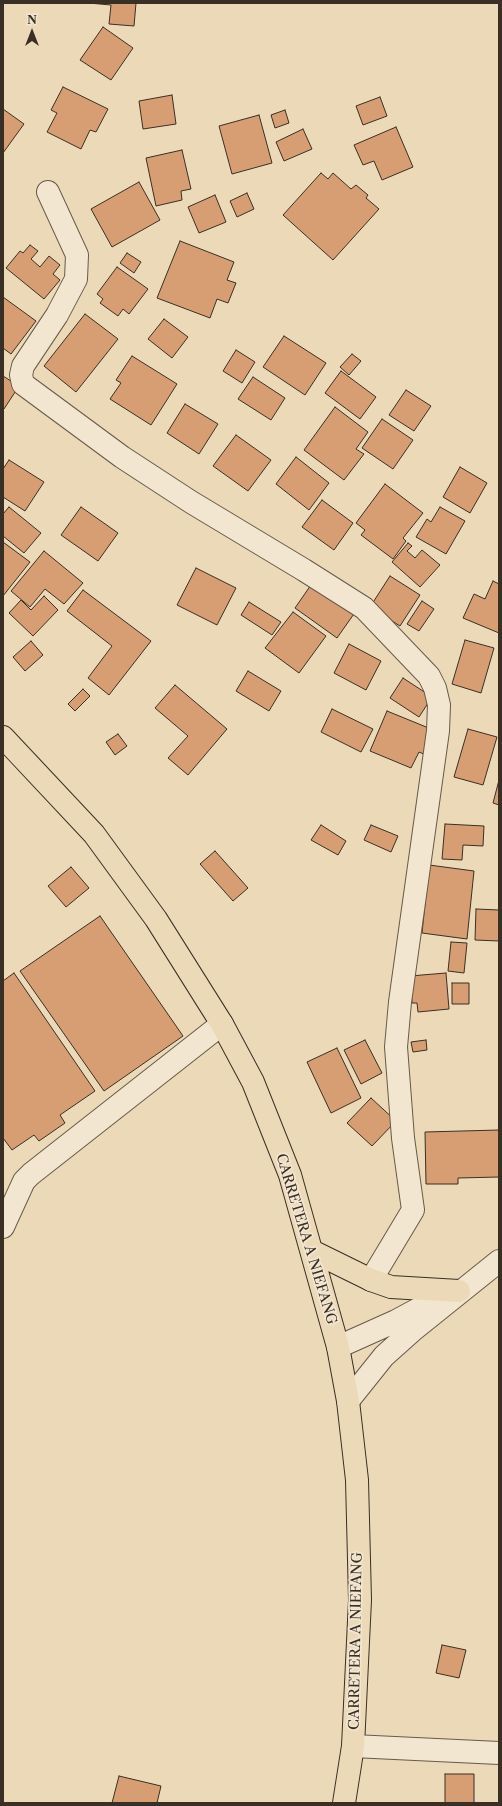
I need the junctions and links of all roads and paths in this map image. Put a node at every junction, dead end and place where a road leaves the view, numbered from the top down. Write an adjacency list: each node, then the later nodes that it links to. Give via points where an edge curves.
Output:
1 (48, 192): 7 (street, via 77,255 76,279 57,315 22,366 22,384 122,457 364,608 429,676 435,688 439,705 438,732 396,1047 403,1138 413,1210)
2 (3, 737): 3 (main road, CARRETERA A NIEFANG, via 94,834 156,919)
3 (222, 1024): 4 (street, via 31,1174 24,1181); 5 (main road, CARRETERA A NIEFANG, via 256,1089 290,1175)
4 (3, 1227)
5 (312, 1251): 7 (main road); 9 (main road, CARRETERA A NIEFANG)
6 (499, 1261): 8 (street)
7 (370, 1280): 8 (main road, via 391,1287)
8 (464, 1288): 9 (street); 10 (street, via 384,1356)
9 (338, 1347): 10 (main road, CARRETERA A NIEFANG)
10 (348, 1401): 11 (main road, CARRETERA A NIEFANG, via 356,1480 360,1600)
11 (353, 1746): 12 (street); 13 (main road, CARRETERA A NIEFANG)
12 (499, 1753)
13 (344, 1803)

